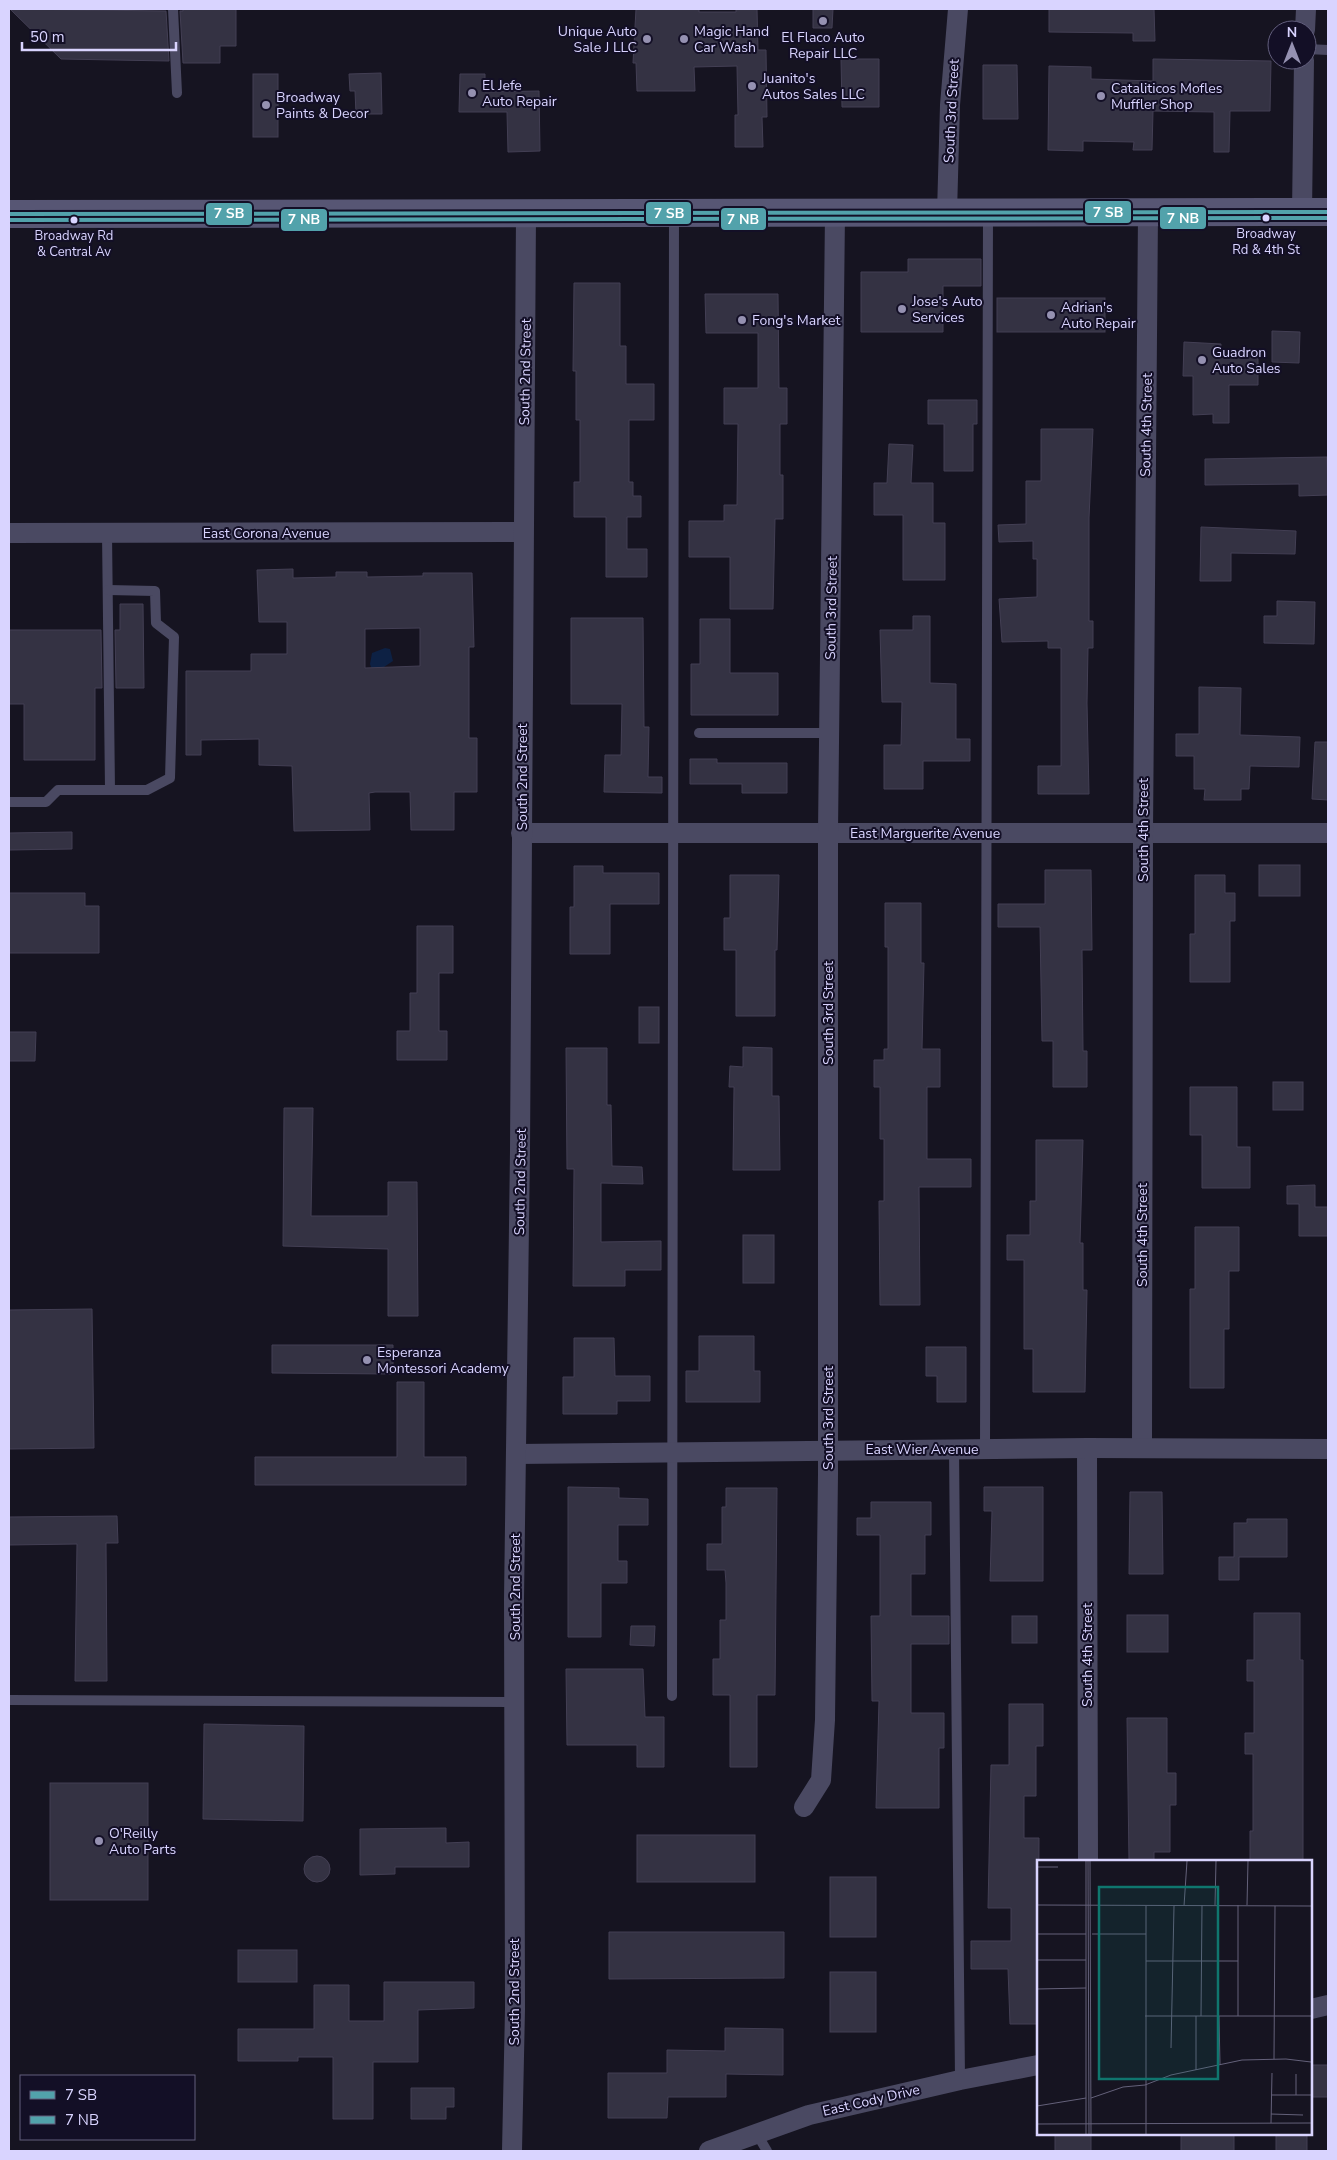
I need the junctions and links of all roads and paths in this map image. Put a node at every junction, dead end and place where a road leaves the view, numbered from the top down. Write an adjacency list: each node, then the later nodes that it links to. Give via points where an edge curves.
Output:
1 (173, 9): 4 (lane)
2 (958, 9): 12 (street, South 3rd Street)
3 (1305, 70): 6 (street)
4 (178, 93)
5 (1148, 212): 6 (main road); 9 (main road); 25 (street, South 4th Street)
6 (1315, 212)
7 (674, 213): 8 (main road); 11 (main road); 21 (lane)
8 (835, 213): 12 (main road); 17 (street, South 3rd Street)
9 (988, 213): 12 (main road); 24 (lane)
10 (9, 214): 11 (main road)
11 (526, 214): 13 (street, South 2nd Street)
12 (947, 214)
13 (523, 532): 15 (street, East Corona Avenue); 23 (street, South 2nd Street)
14 (9, 533): 15 (street, East Corona Avenue)
15 (108, 533): 16 (lane)
16 (108, 590): 19 (lane); 19 (lane, via 154,591 156,623 174,637 170,778 147,790)
17 (829, 732): 18 (lane); 22 (street, South 3rd Street)
18 (699, 733)
19 (110, 790): 20 (lane, via 58,790 46,802)
20 (9, 802)
21 (672, 831): 22 (street, East Marguerite Avenue); 23 (street, East Marguerite Avenue); 33 (lane)
22 (828, 832): 24 (street, East Marguerite Avenue); 32 (street, South 3rd Street)
23 (521, 833): 34 (street, South 2nd Street)
24 (987, 833): 25 (street, East Marguerite Avenue); 30 (lane)
25 (1142, 833): 26 (street, East Marguerite Avenue); 28 (street, South 4th Street)
26 (1328, 833)
27 (1087, 1448): 28 (street, East Wier Avenue); 30 (street, East Wier Avenue); 39 (street, South 4th Street)
28 (1142, 1448): 31 (street, East Wier Avenue)
29 (954, 1449): 30 (street, East Wier Avenue); 32 (street, East Wier Avenue); 43 (lane)
30 (984, 1449)
31 (1328, 1449)
32 (828, 1450): 33 (street, East Wier Avenue); 38 (street, South 3rd Street, via 825,1720 821,1780)
33 (671, 1452): 34 (street, East Wier Avenue); 35 (lane)
34 (516, 1454): 37 (street, South 2nd Street)
35 (672, 1696)
36 (9, 1700): 37 (lane)
37 (515, 1702): 45 (street, South 2nd Street)
38 (804, 1807)
39 (1088, 1860)
40 (1328, 2005): 41 (street)
41 (1312, 2009)
42 (1037, 2065): 43 (street, East Cody Drive)
43 (960, 2080): 44 (street, East Cody Drive, via 809,2115)
44 (756, 2134): 46 (street, East Cody Drive); 47 (lane)
45 (512, 2151)
46 (709, 2151)
47 (767, 2151)

